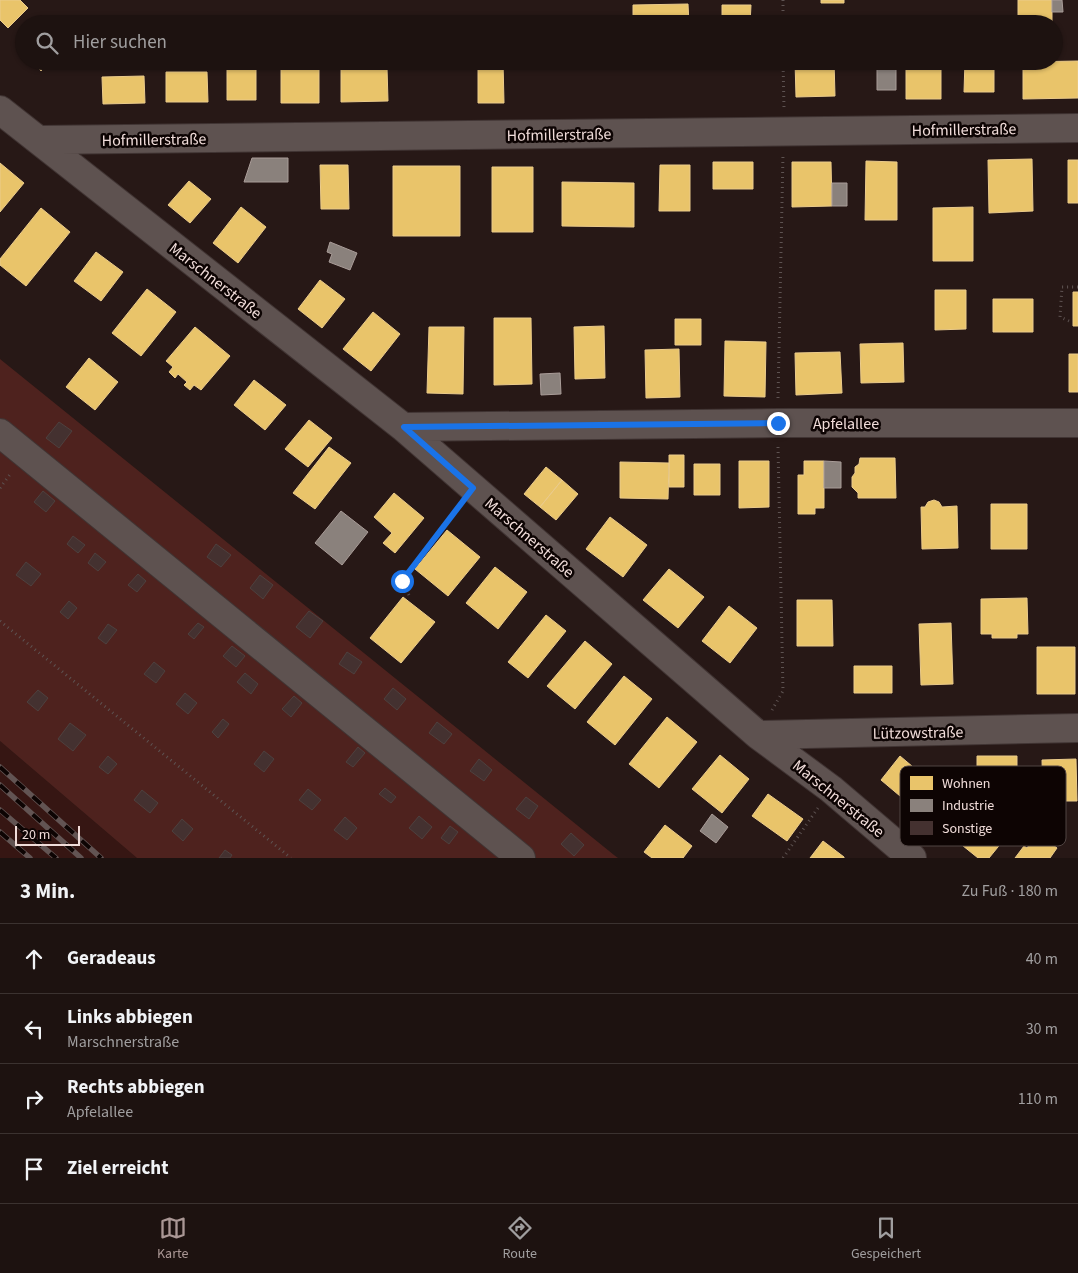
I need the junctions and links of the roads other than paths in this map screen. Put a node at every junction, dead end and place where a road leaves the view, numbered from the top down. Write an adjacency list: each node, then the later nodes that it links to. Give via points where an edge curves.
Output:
1 (0, 110): 3 (street, Marschnerstraße)
2 (1078, 128): 3 (street, Hofmillerstraße)
3 (40, 140): 5 (street, Marschnerstraße)
4 (1078, 423): 5 (street, Apfelallee)
5 (404, 427): 8 (street, Marschnerstraße)
6 (0, 433): 9 (street)
7 (1078, 728): 8 (street, Lützowstraße)
8 (758, 735): 10 (street, Marschnerstraße, via 831,789)
9 (521, 858)
10 (912, 858)

